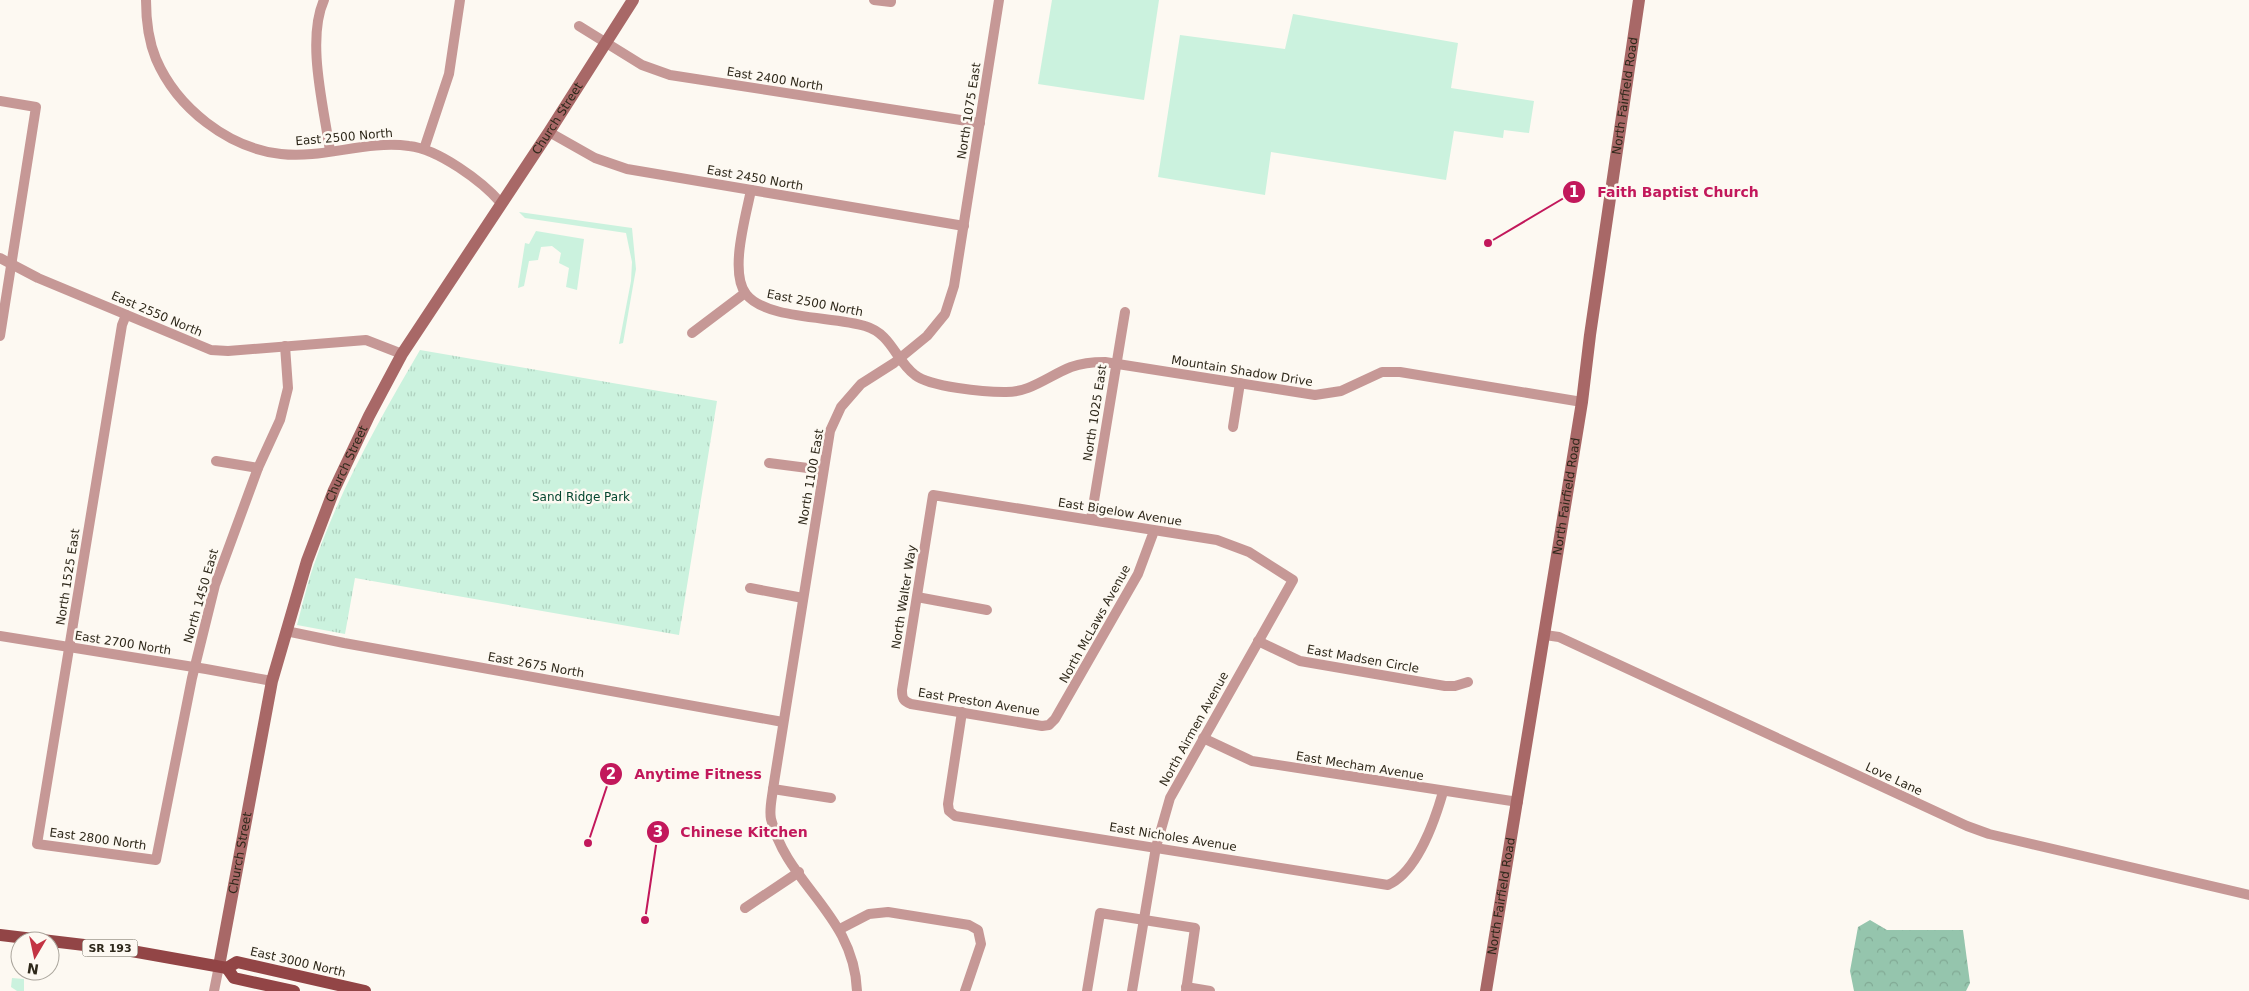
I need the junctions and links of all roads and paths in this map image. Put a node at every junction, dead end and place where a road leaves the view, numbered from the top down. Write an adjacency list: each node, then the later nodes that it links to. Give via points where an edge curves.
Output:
1 (146, 0): 15 (street, East 2500 North, via 146,17 156,59 176,92 215,129 254,148 280,154)
2 (324, 0): 15 (street, via 316,20 315,45)
3 (460, 0): 14 (street, via 449,74)
4 (632, 0): 10 (street, Church Street)
5 (874, 0): 8 (street)
6 (999, 0): 12 (street, North 1075 East)
7 (1638, 0): 32 (street, North Fairfield Road)
8 (891, 1)
9 (579, 26): 10 (street, East 2400 North)
10 (604, 44): 12 (street, East 2400 North, via 642,65 670,75); 13 (street, Church Street)
11 (0, 101): 20 (street, via 36,107)
12 (980, 124): 18 (street, North 1075 East)
13 (549, 132): 16 (street, East 2450 North, via 595,158 627,169); 17 (street, Church Street)
14 (424, 149): 15 (street, East 2500 North, via 393,144); 17 (street, East 2500 North, via 489,190)
15 (330, 151)
16 (751, 190): 18 (street, East 2450 North); 21 (street, via 739,259 738,278)
17 (501, 202): 27 (street, Church Street)
18 (964, 226): 28 (street, North 1100 East, via 954,286 945,314 927,336)
19 (0, 258): 20 (street, East 2550 North)
20 (11, 265): 23 (street, East 2550 North); 25 (street)
21 (745, 293): 24 (street); 28 (street, East 2500 North, via 757,304 773,310 865,326 882,334)
22 (1124, 312): 29 (street, North 1025 East)
23 (126, 314): 26 (street, East 2550 North, via 211,350); 50 (street, North 1525 East)
24 (692, 333)
25 (0, 336)
26 (284, 346): 27 (street, East 2550 North, via 366,340); 36 (street, North 1450 East, via 288,388 280,420)
27 (402, 354): 46 (street, Church Street, via 334,490 307,560)
28 (901, 358): 31 (street, East 2500 North, via 915,375 932,383); 37 (street, North 1100 East, via 861,384 841,407 830,432)
29 (1116, 363): 30 (street, Mountain Shadow Drive); 31 (street, Mountain Shadow Drive, via 1070,367 1022,390); 39 (street, North 1025 East)
30 (1240, 383): 32 (street, Mountain Shadow Drive, via 1327,395 1382,372 1400,372); 33 (street)
31 (988, 391)
32 (1582, 402): 47 (street, North Fairfield Road)
33 (1233, 426)
34 (216, 461): 36 (street)
35 (769, 463): 37 (street)
36 (258, 468): 51 (street, North 1450 East, via 215,585)
37 (823, 470): 44 (street, North 1100 East)
38 (934, 495): 39 (street, East Bigelow Avenue); 43 (street, North Walter Way)
39 (1090, 519): 40 (street, East Bigelow Avenue)
40 (1154, 530): 41 (street, East Bigelow Avenue, via 1217,540 1238,547); 57 (street, North McLaws Avenue, via 1138,574)
41 (1293, 580): 49 (street, North Airmen Avenue)
42 (750, 588): 44 (street)
43 (917, 597): 45 (street); 54 (street, North Walter Way, via 902,690)
44 (803, 598): 56 (street, North 1100 East)
45 (987, 610)
46 (286, 631): 52 (street, Church Street); 56 (street, East 2675 North)
47 (1545, 635): 62 (street, North Fairfield Road); 67 (street, Love Lane, via 1559,637 1967,826 1989,834)
48 (0, 636): 50 (street, East 2700 North)
49 (1258, 641): 53 (street, East Madsen Circle, via 1281,654 1316,664 1445,686); 58 (street, North Airmen Avenue)
50 (69, 648): 51 (street, East 2700 North); 63 (street, North 1525 East)
51 (194, 667): 52 (street, East 2700 North); 65 (street, North 1450 East)
52 (272, 681): 72 (street, Church Street)
53 (1468, 682)
54 (905, 702): 55 (street, East Preston Avenue)
55 (962, 712): 57 (street, East Preston Avenue); 64 (street, East Nicholes Avenue, via 949,812 955,816)
56 (783, 722): 59 (street, North 1100 East)
57 (1049, 725)
58 (1203, 738): 60 (street, East Mecham Avenue, via 1252,761); 64 (street, North Airmen Avenue, via 1170,798)
59 (772, 789): 61 (street); 66 (street, North 1100 East, via 770,817 779,843)
60 (1442, 792): 62 (street, East Mecham Avenue); 64 (street, East Nicholes Avenue, via 1427,840 1395,882 1388,885)
61 (831, 798)
62 (1518, 802): 82 (street, North Fairfield Road)
63 (37, 844): 65 (street, East 2800 North)
64 (1156, 847): 69 (street, North Airmen Avenue)
65 (156, 860)
66 (799, 872): 68 (street); 70 (street, North 1100 East)
67 (2249, 895)
68 (745, 908)
69 (1143, 921): 73 (street, via 1195,928); 79 (street, via 1100,913); 80 (street, North Airmen Avenue)
70 (840, 930): 77 (street, North 1100 East, via 852,956); 78 (street, via 869,914 888,912 969,925 978,930 981,944)
71 (0, 935): 72 (main road, East 3000 North / SR 193, via 126,950)
72 (223, 967): 74 (street, Church Street); 75 (main road, East 3000 North / SR 193, via 234,978); 76 (main road, East 3000 North / SR 193, via 237,962)
73 (1186, 989): 81 (street)
74 (214, 991)
75 (294, 991)
76 (365, 991)
77 (857, 991)
78 (965, 991)
79 (1086, 991)
80 (1132, 991)
81 (1210, 991)
82 (1486, 991)

